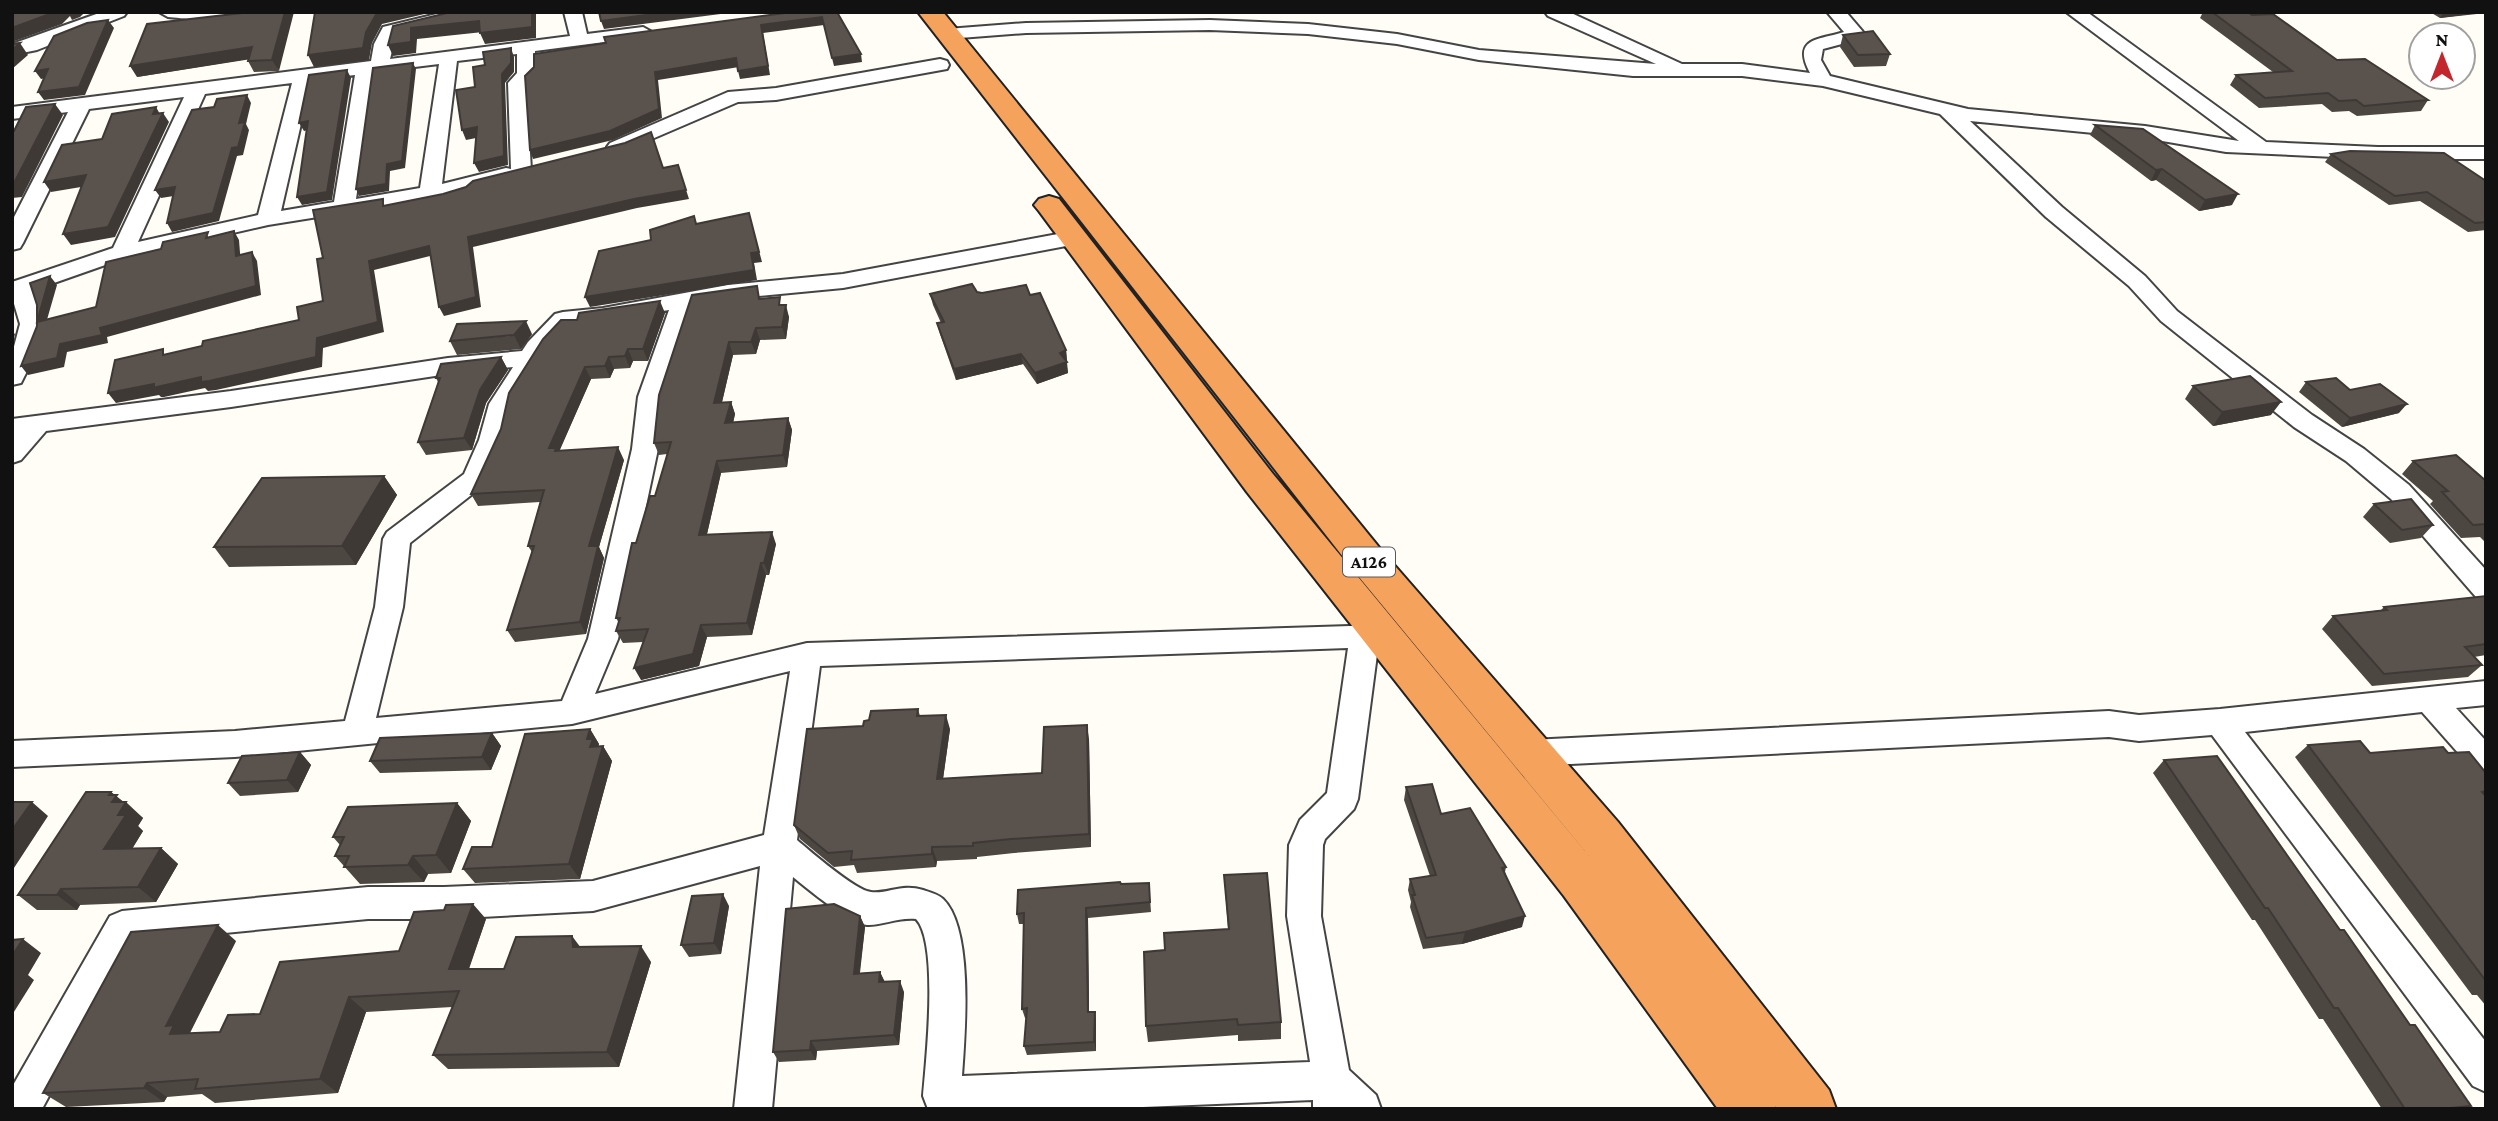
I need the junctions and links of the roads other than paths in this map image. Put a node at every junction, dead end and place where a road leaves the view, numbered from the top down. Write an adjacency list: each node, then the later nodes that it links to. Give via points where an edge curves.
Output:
1 (118, 12): 14 (street)
2 (168, 12): 3 (street, via 242,16)
3 (272, 12)
4 (468, 12): 16 (street, via 389,31)
5 (573, 12): 12 (street)
6 (901, 12): 11 (highway, A126)
7 (1554, 12): 18 (street)
8 (1836, 12): 20 (street, via 1855,33 1814,47 1812,60)
9 (2075, 12): 25 (street)
10 (663, 30): 12 (street)
11 (939, 37): 18 (street, via 1026,29 1210,25 1396,32 1479,55 1633,70); 26 (street, via 776,94 735,96 621,146); 34 (highway, A126); 51 (highway, A126)
12 (580, 40): 13 (street)
13 (526, 47): 15 (street); 29 (street, via 526,74 517,83)
14 (12, 50)
15 (448, 64): 16 (street); 17 (street); 30 (street)
16 (372, 65): 19 (street); 31 (street)
17 (475, 67)
18 (1687, 70): 20 (street, via 1742,69)
19 (303, 75): 21 (street); 32 (street)
20 (1823, 79): 23 (street)
21 (198, 88): 22 (street); 35 (street)
22 (82, 103): 24 (street); 33 (street)
23 (1947, 110): 25 (street); 43 (street, via 2054,212 2137,281 2169,316 2400,492)
24 (12, 113)
25 (2262, 148): 27 (street)
26 (596, 152)
27 (2486, 153)
28 (546, 164): 29 (street)
29 (521, 170): 30 (street)
30 (430, 193): 31 (street)
31 (344, 208): 32 (street)
32 (268, 219): 35 (street)
33 (15, 232)
34 (1074, 238): 37 (street, via 843,281); 44 (highway, A126)
35 (122, 252): 36 (street)
36 (16, 289): 39 (street, via 32,321 32,338)
37 (684, 300): 38 (street, via 563,319); 48 (street, via 650,397 645,449 603,639)
38 (531, 358): 40 (street); 50 (street, via 501,404 475,478 397,539 389,607)
39 (12, 377)
40 (38, 424): 41 (street); 42 (street)
41 (12, 427)
42 (12, 454)
43 (2486, 589)
44 (1373, 637): 45 (street); 56 (street, via 1342,799 1312,830 1306,845 1304,916); 60 (highway, A126, via 1589,892)
45 (807, 655): 48 (street); 54 (street)
46 (2486, 693): 47 (street)
47 (2430, 700): 49 (street); 53 (street)
48 (572, 712): 50 (street)
49 (2220, 722): 51 (street); 55 (street)
50 (357, 733): 52 (street, via 235,744)
51 (1531, 753): 61 (highway, A126, via 1602,836)
52 (12, 754)
53 (2486, 763)
54 (779, 846): 56 (street, via 867,909 894,902 928,908 940,921 948,995 942,1096); 57 (street, via 593,896 368,903 122,926); 58 (street)
55 (2486, 1073)
56 (1332, 1094): 59 (street)
57 (21, 1109)
58 (753, 1109)
59 (1363, 1109)
60 (1749, 1109)
61 (1810, 1109)

